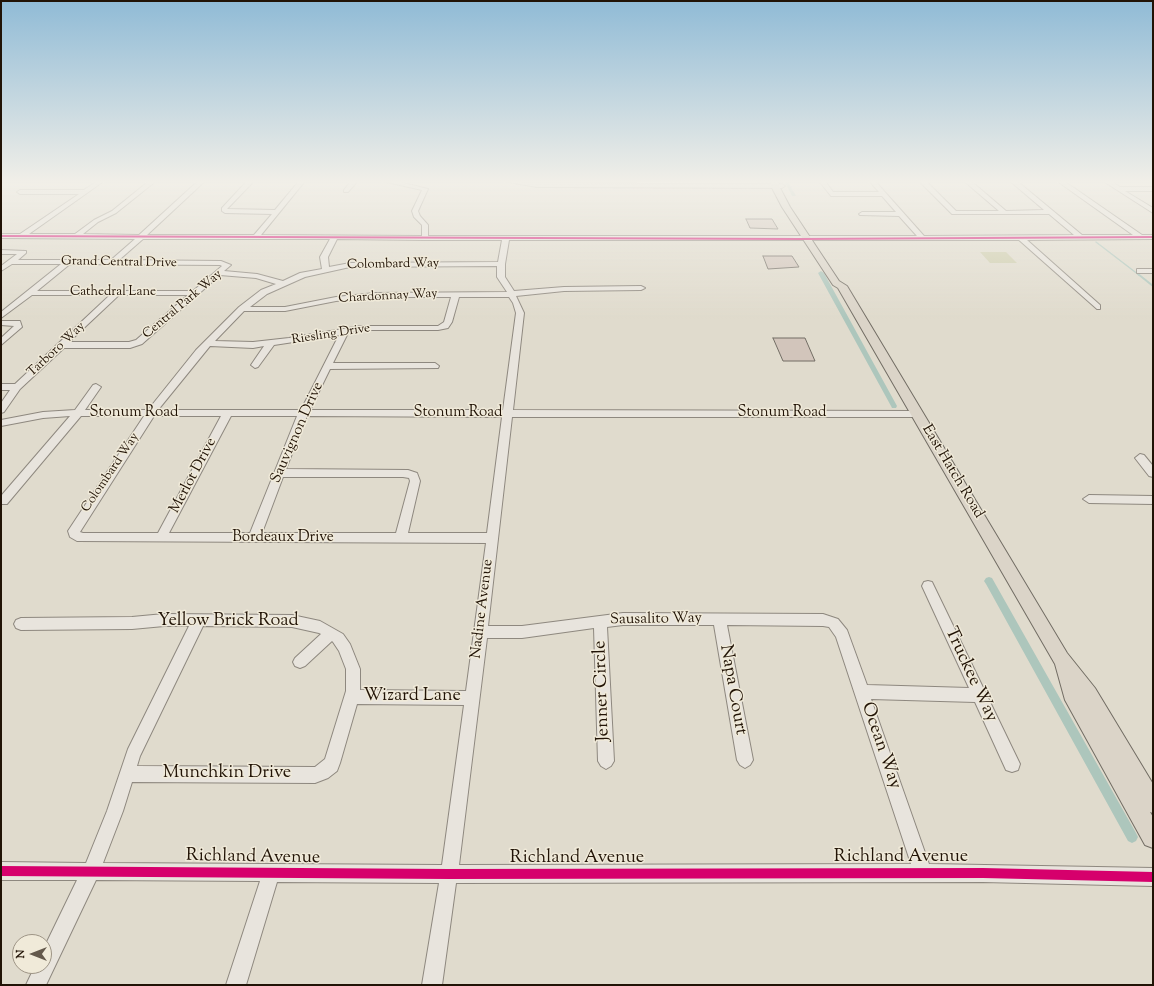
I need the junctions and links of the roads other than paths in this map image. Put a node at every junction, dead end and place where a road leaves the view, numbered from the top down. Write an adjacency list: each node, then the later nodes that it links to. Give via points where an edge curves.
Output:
1 (35, 227): 11 (street)
2 (89, 227): 12 (street)
3 (152, 227): 13 (street)
4 (263, 227): 14 (street)
5 (425, 227): 21 (street)
6 (804, 227): 23 (main road, East Hatch Road)
7 (912, 227): 16 (street)
8 (1068, 227): 18 (street)
9 (1126, 227): 19 (street)
10 (1, 236): 11 (street)
11 (22, 236): 12 (street)
12 (78, 236): 13 (street)
13 (142, 236): 14 (street); 27 (street)
14 (256, 236): 15 (street)
15 (335, 237): 21 (street); 31 (street, via 324,257)
16 (921, 237): 17 (street); 23 (street)
17 (1020, 237): 18 (street); 42 (street)
18 (1080, 237): 19 (street)
19 (1140, 237): 20 (street)
20 (1153, 237)
21 (424, 238): 22 (street)
22 (506, 238): 23 (street); 29 (street, Nadine Avenue)
23 (811, 238): 63 (main road, East Hatch Road)
24 (1, 252): 25 (street, via 24,252)
25 (11, 262): 26 (street, Grand Central Drive); 30 (street)
26 (67, 263): 27 (street, Grand Central Drive); 37 (street)
27 (112, 263): 28 (street, Grand Central Drive)
28 (227, 264): 34 (street, Central Park Way)
29 (501, 264): 31 (street, Colombard Way, via 375,263); 40 (street, Nadine Avenue, via 502,277)
30 (1, 269)
31 (326, 269): 35 (street, Colombard Way)
32 (1140, 271): 33 (street)
33 (1153, 271)
34 (220, 273): 35 (street, via 257,276); 39 (street, Central Park Way)
35 (281, 283): 43 (street, Colombard Way)
36 (641, 288): 40 (street, Chardonnay Way, via 564,289)
37 (29, 293): 38 (street, Cathedral Lane); 44 (street)
38 (117, 293): 39 (street, Cathedral Lane); 50 (street, Tarboro Way)
39 (197, 293): 50 (street, Central Park Way, via 135,344)
40 (511, 294): 41 (street, Chardonnay Way); 61 (street, Nadine Avenue, via 520,313)
41 (456, 295): 43 (street, Chardonnay Way, via 375,295 336,299 285,309); 46 (street, Riesling Drive, via 448,322 442,327)
42 (1097, 307)
43 (242, 309): 48 (street, Colombard Way)
44 (1, 316)
45 (1, 323): 47 (street, via 16,323 18,327)
46 (345, 330): 49 (street, Riesling Drive); 52 (street, Sauvignon Drive)
47 (1, 342)
48 (208, 343): 49 (street, Riesling Drive); 59 (street, Colombard Way)
49 (271, 343): 51 (street)
50 (63, 345): 55 (street, Tarboro Way)
51 (255, 365)
52 (328, 366): 53 (street); 60 (street, Sauvignon Drive)
53 (435, 366)
54 (1, 387): 55 (street)
55 (17, 387): 57 (street, Tarboro Way)
56 (96, 387): 58 (street)
57 (1, 410)
58 (78, 413): 59 (street, Stonum Road); 64 (street, Stonum Road, via 43,415); 70 (street)
59 (151, 413): 62 (street, Stonum Road); 71 (street, Colombard Way, via 74,528)
60 (306, 413): 61 (street, Stonum Road); 62 (street, Stonum Road); 66 (street, Sauvignon Drive, via 300,421)
61 (509, 413): 63 (street, Stonum Road); 75 (street, Nadine Avenue)
62 (227, 414): 72 (street, Merlot Drive)
63 (917, 414): 84 (main road, East Hatch Road)
64 (1, 423)
65 (1140, 458): 67 (street)
66 (280, 473): 73 (street, Sauvignon Drive); 74 (street, via 404,473 413,476 416,481)
67 (1153, 473)
68 (1089, 499): 69 (street)
69 (1153, 500)
70 (3, 501)
71 (74, 534): 72 (street, Bordeaux Drive, via 80,538)
72 (161, 538): 73 (street, Bordeaux Drive)
73 (254, 538): 74 (street, Bordeaux Drive)
74 (401, 538): 75 (street, Bordeaux Drive)
75 (492, 538): 82 (street, Nadine Avenue)
76 (928, 586): 87 (street, Truckee Way)
77 (719, 619): 79 (street, Sausalito Way); 80 (street, Sausalito Way, via 823,620); 90 (street, Napa Court)
78 (199, 620): 81 (street, Yellow Brick Road); 83 (street, Yellow Brick Road, via 292,621 315,625); 94 (street, via 133,754)
79 (600, 621): 82 (street, Sausalito Way, via 522,632); 91 (street, Jenner Circle)
80 (833, 623): 86 (street, Ocean Way, via 842,634)
81 (21, 624)
82 (481, 632): 89 (street, Nadine Avenue)
83 (331, 633): 85 (street); 88 (street, Yellow Brick Road, via 342,643 350,657 354,681)
84 (1061, 659): 95 (main road, East Hatch Road, via 1089,694); 96 (main road, East Hatch Road, via 1071,694)
85 (300, 662)
86 (862, 692): 87 (street); 100 (street, Ocean Way)
87 (980, 695): 92 (street, Truckee Way)
88 (352, 697): 89 (street, Wizard Lane); 93 (street, Yellow Brick Road, via 335,758)
89 (472, 698): 101 (street, Nadine Avenue)
90 (745, 760)
91 (606, 761)
92 (1012, 764)
93 (326, 769): 94 (street, Munchkin Drive, via 315,775)
94 (126, 774): 98 (street)
95 (1153, 803)
96 (1153, 837)
97 (1, 871): 98 (street, Richland Avenue)
98 (90, 871): 99 (street, Richland Avenue); 103 (street)
99 (271, 873): 101 (street, Richland Avenue); 104 (street)
100 (923, 873): 101 (street, Richland Avenue); 102 (street, Richland Avenue)
101 (449, 874): 105 (street, Nadine Avenue)
102 (1153, 877)
103 (36, 985)
104 (236, 985)
105 (432, 985)

